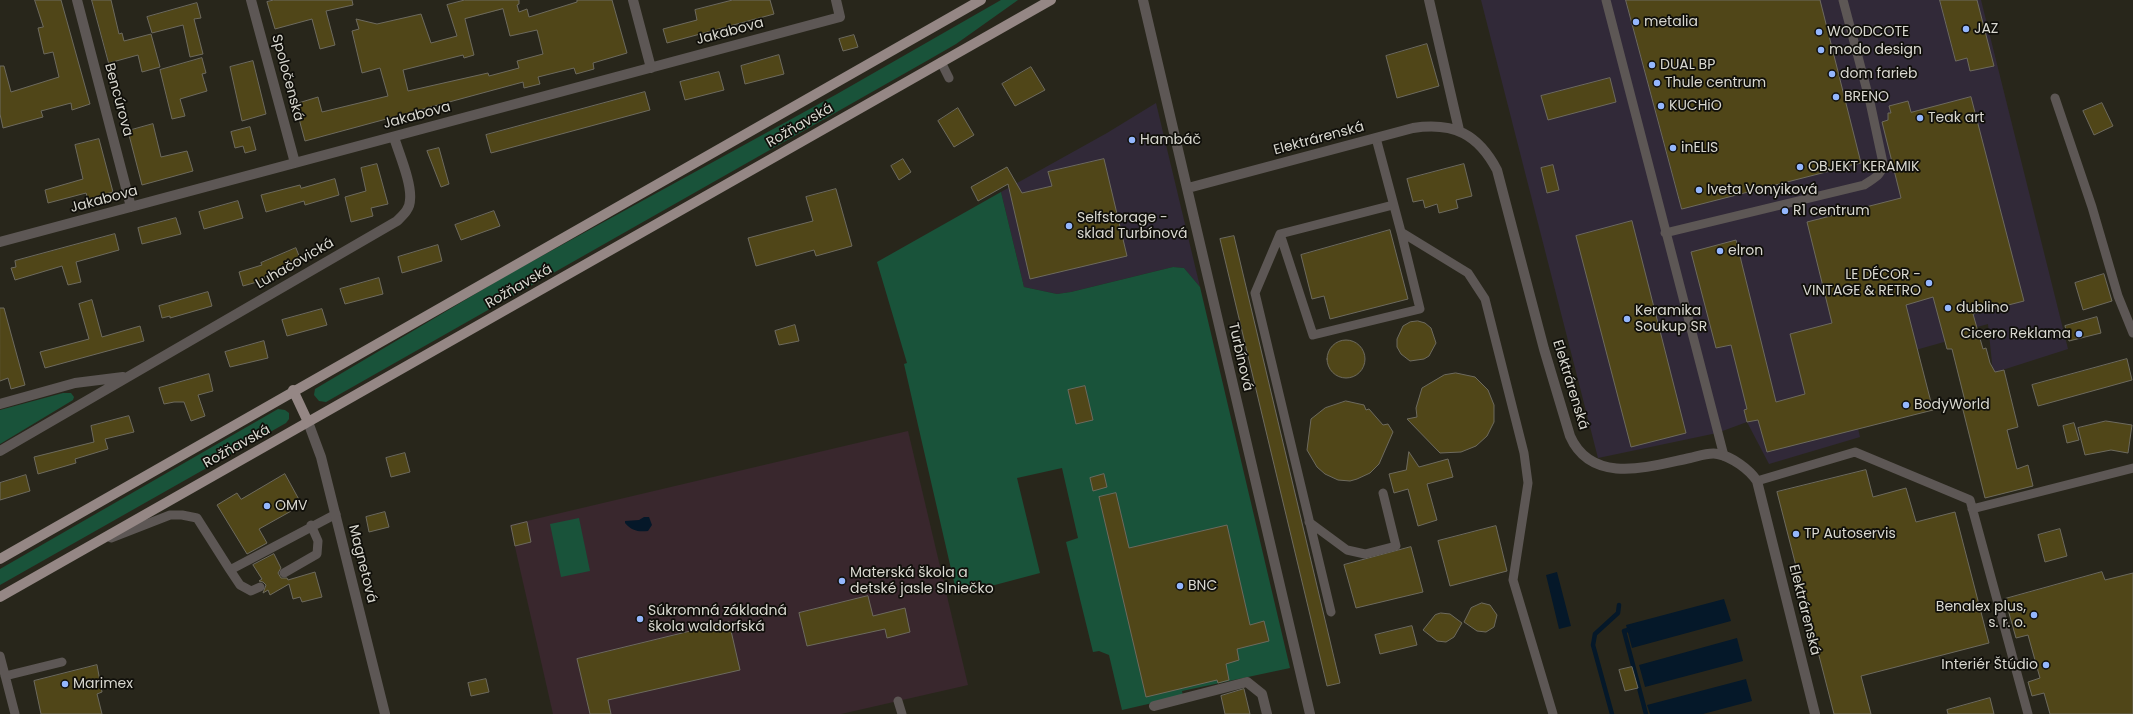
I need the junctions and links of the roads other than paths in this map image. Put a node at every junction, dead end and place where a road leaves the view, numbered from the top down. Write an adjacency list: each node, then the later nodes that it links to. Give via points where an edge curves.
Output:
1 (77, 0): 21 (street, Bencúrova)
2 (251, 0): 18 (street, Spoločenská)
3 (633, 0): 12 (street)
4 (836, 0): 12 (street, Jakabova, via 840,17)
5 (980, 0): 28 (main road, Rožňavská)
6 (1051, 0): 11 (main road, Rožňavská)
7 (1429, 0): 15 (street)
8 (1606, 0): 23 (lane)
9 (1843, 0): 23 (lane, via 1883,162 1883,169 1878,176 1864,185)
10 (1142, 2): 19 (street, Turbínová)
11 (941, 62): 13 (lane); 30 (main road, Rožňavská)
12 (651, 68): 16 (street, Jakabova)
13 (949, 78)
14 (2055, 98): 26 (lane, via 2092,207 2118,296)
15 (1459, 130): 17 (street, Elektrárenská, via 1425,126); 32 (street, Elektrárenská, via 1472,137 1482,147 1497,170 1544,349 1570,436 1576,446 1595,462 1621,470 1707,454)
16 (394, 137): 18 (street, Jakabova); 27 (street, Luhačovická, via 410,200 408,209 397,221)
17 (1376, 138): 19 (street, Elektrárenská); 20 (lane)
18 (295, 163): 21 (street, Jakabova)
19 (1188, 188): 56 (street, Turbínová)
20 (1393, 205): 22 (lane); 24 (lane)
21 (132, 207): 25 (street, Jakabova)
22 (1400, 232): 24 (lane, via 1420,309 1313,335); 57 (lane, via 1468,273 1485,299 1524,453 1528,483 1513,580)
23 (1665, 233): 32 (lane)
24 (1280, 234): 38 (lane, via 1255,293)
25 (0, 242)
26 (2133, 333)
27 (128, 377): 29 (street, Luhačovická, via 75,383); 31 (street, Luhačovická)
28 (293, 390): 30 (main road); 41 (main road, Rožňavská)
29 (0, 404)
30 (308, 422): 37 (street, Magnetová, via 321,457); 40 (main road, Rožňavská)
31 (0, 451)
32 (1724, 456): 34 (street, Elektrárenská, via 1742,466)
33 (2133, 468): 36 (lane)
34 (1757, 481): 36 (lane, via 1855,452 1970,500); 58 (street, Elektrárenská)
35 (1383, 493): 38 (lane, via 1396,546 1366,554 1347,550)
36 (1972, 509): 59 (lane)
37 (336, 514): 39 (lane); 53 (street, Magnetová)
38 (1309, 522): 46 (lane)
39 (312, 525): 42 (lane); 43 (lane, via 318,541 317,554)
40 (91, 545): 42 (lane, via 170,515 182,515 198,518); 45 (main road, Rožňavská)
41 (0, 559)
42 (230, 570): 44 (lane, via 240,586 251,591)
43 (284, 573)
44 (260, 587)
45 (0, 597)
46 (1332, 612)
47 (0, 656): 49 (lane)
48 (62, 662): 49 (lane)
49 (5, 676): 52 (lane)
50 (898, 701): 54 (lane)
51 (1154, 706): 55 (street, via 1247,682 1262,694)
52 (15, 714)
53 (385, 714)
54 (902, 714)
55 (1267, 714)
56 (1310, 714)
57 (1553, 714)
58 (1815, 714)
59 (2028, 714)

